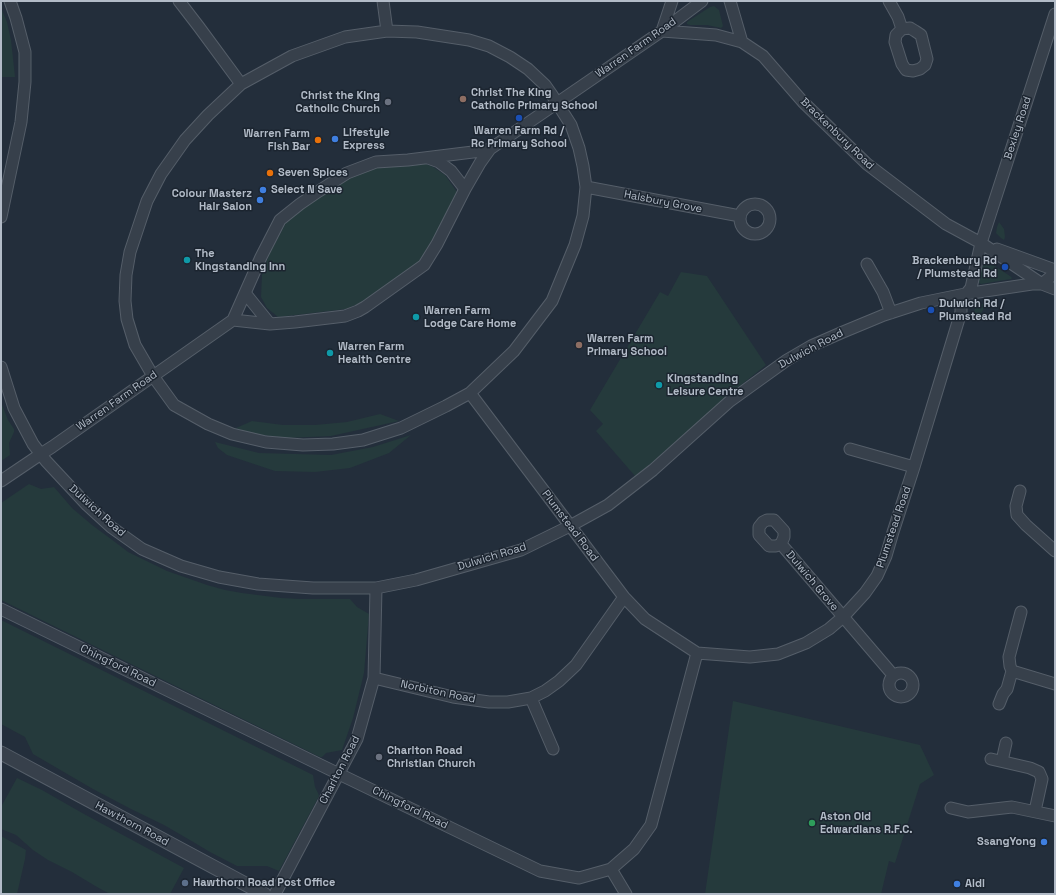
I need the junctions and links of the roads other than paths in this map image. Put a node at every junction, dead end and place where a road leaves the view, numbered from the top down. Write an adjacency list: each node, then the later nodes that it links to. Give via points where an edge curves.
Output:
1 (10, 1): 20 (street, via 25,52 26,82 21,122)
2 (179, 1): 13 (street)
3 (383, 1): 10 (street)
4 (672, 1): 11 (street)
5 (702, 1): 11 (street, Warren Farm Road)
6 (730, 1): 12 (street)
7 (888, 1): 9 (street)
8 (1055, 14): 21 (street, Bexley Road)
9 (902, 29)
10 (387, 31): 13 (street, via 345,37 292,56); 14 (street, via 416,32 489,46 528,69)
11 (662, 31): 12 (street, Brackenbury Road, via 716,35); 14 (street, Warren Farm Road)
12 (742, 42): 21 (street, Brackenbury Road, via 763,56 804,102 867,164 946,224)
13 (241, 84): 33 (street, via 189,135 161,174 146,201 130,252 126,275 127,319 135,345)
14 (558, 102): 15 (street, Warren Farm Road); 17 (street, via 575,136 584,166)
15 (490, 149): 16 (street, Warren Farm Road); 18 (street, Warren Farm Road)
16 (428, 158): 18 (street, via 451,171); 27 (street, Warren Farm Road, via 376,162 347,173 300,204 280,220)
17 (586, 187): 19 (street, Halsbury Grove); 34 (street, via 575,245 552,301 514,351)
18 (465, 189): 31 (street, Warren Farm Road, via 424,265 365,307 345,316)
19 (740, 216)
20 (1, 217)
21 (981, 243): 23 (street, Brackenbury Road); 25 (street, Brackenbury Road); 28 (street, Plumstead Road, via 971,288)
22 (867, 264): 29 (street, via 883,292)
23 (1055, 270)
24 (1055, 273): 25 (street)
25 (1042, 284): 26 (street, Brackenbury Road); 28 (street, Brackenbury Road)
26 (1055, 289)
27 (245, 293): 30 (street, Warren Farm Road); 31 (street)
28 (965, 294): 29 (street, Dulwich Road); 37 (street, Plumstead Road, via 960,300 961,312)
29 (891, 313): 40 (street, Dulwich Road, via 811,346 786,360 730,401 608,505)
30 (233, 320): 31 (street, Warren Farm Road); 33 (street, Warren Farm Road)
31 (270, 324)
32 (1, 367): 36 (street, Dulwich Road, via 14,408)
33 (153, 376): 34 (street, via 174,406 208,424 232,434 266,442 303,444 363,440 401,428); 36 (street, Warren Farm Road)
34 (470, 392): 40 (street, Plumstead Road)
35 (850, 449): 37 (street)
36 (41, 454): 38 (street, Warren Farm Road); 43 (street, Dulwich Road, via 67,485 111,527 142,549 181,566 219,577 258,584 313,588)
37 (914, 467): 47 (street, Plumstead Road, via 886,556 877,576)
38 (1, 481)
39 (1020, 491): 42 (street, via 1016,506 1017,515)
40 (570, 526): 43 (street, Dulwich Road, via 521,550 416,580); 44 (street, Plumstead Road)
41 (781, 544): 47 (street, Dulwich Grove)
42 (1055, 551)
43 (376, 588): 51 (street, Charlton Road)
44 (624, 597): 48 (street, Plumstead Road, via 645,619); 53 (street, Norbiton Road, via 576,665 560,681)
45 (1, 609): 60 (street, Chingford Road)
46 (1021, 612): 49 (street, via 1009,657)
47 (843, 617): 48 (street, Plumstead Road, via 806,643 778,654 750,657); 50 (street, Dulwich Grove)
48 (697, 653): 64 (street, Chingford Road, via 651,825 634,849)
49 (1012, 671): 52 (street); 54 (street)
50 (893, 675)
51 (374, 678): 53 (street, Norbiton Road, via 453,697 488,702); 60 (street, Charlton Road, via 357,739)
52 (1055, 684)
53 (531, 698): 56 (street)
54 (999, 704)
55 (1006, 742): 59 (street)
56 (553, 749)
57 (1, 753): 65 (street, Hawthorn Road)
58 (990, 759): 59 (street)
59 (1002, 761): 62 (street, via 1039,772 1042,779)
60 (339, 774): 64 (street, Chingford Road, via 540,871 579,878); 66 (street, Charlton Road)
61 (951, 808): 62 (street, via 968,812 1012,807)
62 (1035, 812): 63 (street)
63 (1055, 816)
64 (611, 869): 67 (street)
65 (264, 894)
66 (275, 894)
67 (626, 894)

